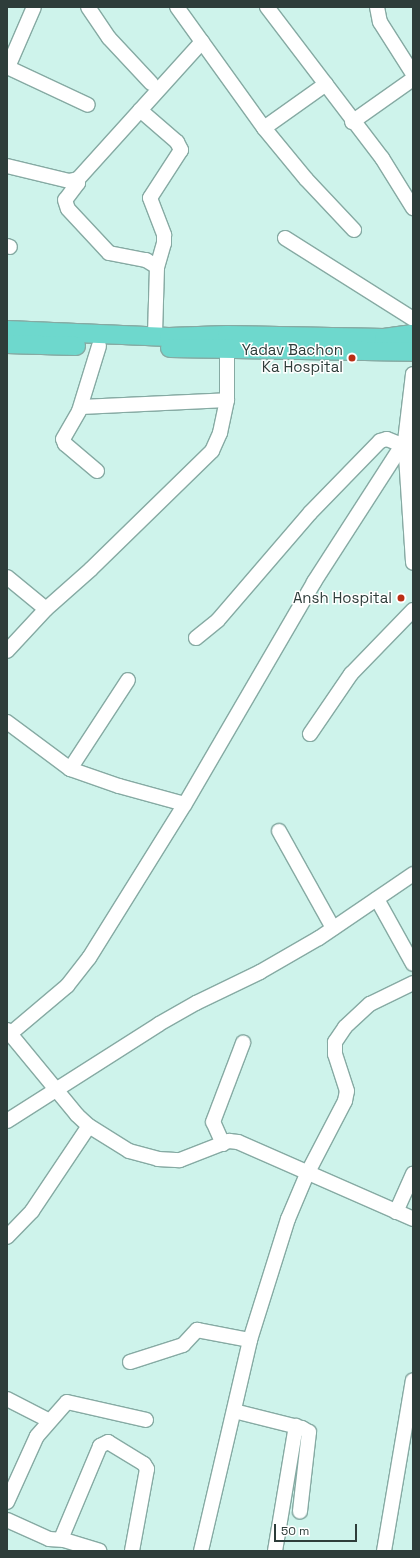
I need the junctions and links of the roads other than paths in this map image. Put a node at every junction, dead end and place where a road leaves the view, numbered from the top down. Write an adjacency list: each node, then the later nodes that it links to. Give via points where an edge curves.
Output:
1 (34, 7): 7 (street)
2 (88, 7): 10 (street, via 109,38)
3 (177, 7): 6 (street)
4 (267, 7): 11 (street)
5 (377, 7): 8 (street, via 380,22)
6 (202, 42): 13 (street); 15 (street)
7 (7, 67): 12 (street)
8 (413, 74)
9 (413, 79): 14 (street)
10 (151, 83)
11 (326, 84): 14 (street); 15 (street)
12 (88, 105)
13 (140, 110): 17 (street); 21 (street, via 177,142 181,150 150,198 164,241)
14 (352, 122): 18 (street, via 382,158)
15 (264, 128): 19 (street, via 306,179)
16 (7, 166): 17 (street, via 69,180)
17 (78, 179): 21 (street, via 78,183 65,200 68,209 109,253 146,260)
18 (413, 208)
19 (354, 230)
20 (285, 238): 22 (street)
21 (157, 266): 25 (street)
22 (413, 319)
23 (7, 330): 25 (main road)
24 (413, 334): 26 (main road, via 384,338)
25 (155, 336): 26 (main road)
26 (228, 343): 28 (main road); 29 (main road); 31 (street)
27 (7, 344): 28 (main road)
28 (99, 346): 32 (street)
29 (413, 352)
30 (413, 374): 33 (street)
31 (227, 400): 32 (street); 37 (street, via 220,433 207,458)
32 (81, 407): 34 (street, via 65,434 64,442)
33 (404, 443): 35 (street); 39 (street, via 380,441 310,513 223,614); 45 (street, via 314,582)
34 (97, 471)
35 (413, 563)
36 (7, 577): 37 (street)
37 (46, 609): 40 (street)
38 (413, 610): 43 (street, via 351,674)
39 (196, 638)
40 (7, 651)
41 (128, 680): 44 (street)
42 (7, 722): 44 (street)
43 (310, 734)
44 (70, 768): 45 (street, via 119,786)
45 (185, 804): 52 (street, via 77,974 36,1013)
46 (279, 832): 49 (street)
47 (413, 874): 48 (street)
48 (377, 900): 49 (street); 50 (street)
49 (333, 928): 54 (street, via 260,972 165,1021)
50 (413, 964)
51 (413, 983): 58 (street, via 370,1004 356,1015 337,1038 334,1048 347,1092 337,1118)
52 (8, 1032): 54 (street)
53 (243, 1043): 57 (street, via 213,1122)
54 (55, 1090): 55 (street); 56 (street)
55 (7, 1121)
56 (89, 1126): 57 (street, via 129,1151 158,1159 187,1159); 62 (street, via 32,1211)
57 (223, 1144): 58 (street, via 238,1142)
58 (307, 1174): 60 (street); 63 (street, via 288,1219)
59 (413, 1174): 60 (street)
60 (396, 1212): 61 (street)
61 (413, 1220)
62 (7, 1237)
63 (250, 1340): 64 (street, via 197,1330 183,1345); 67 (street)
64 (130, 1362)
65 (413, 1380): 79 (street)
66 (7, 1399): 69 (street)
67 (234, 1411): 70 (street); 77 (street)
68 (146, 1420): 69 (street, via 67,1402)
69 (50, 1421): 71 (street, via 37,1436)
70 (296, 1426): 72 (street, via 306,1429 311,1438); 78 (street)
71 (7, 1502)
72 (300, 1511)
73 (7, 1520): 74 (street, via 49,1539)
74 (61, 1539): 75 (street); 76 (street, via 100,1446 108,1442 147,1468)
75 (99, 1551)
76 (132, 1551)
77 (201, 1551)
78 (275, 1551)
79 (384, 1551)

